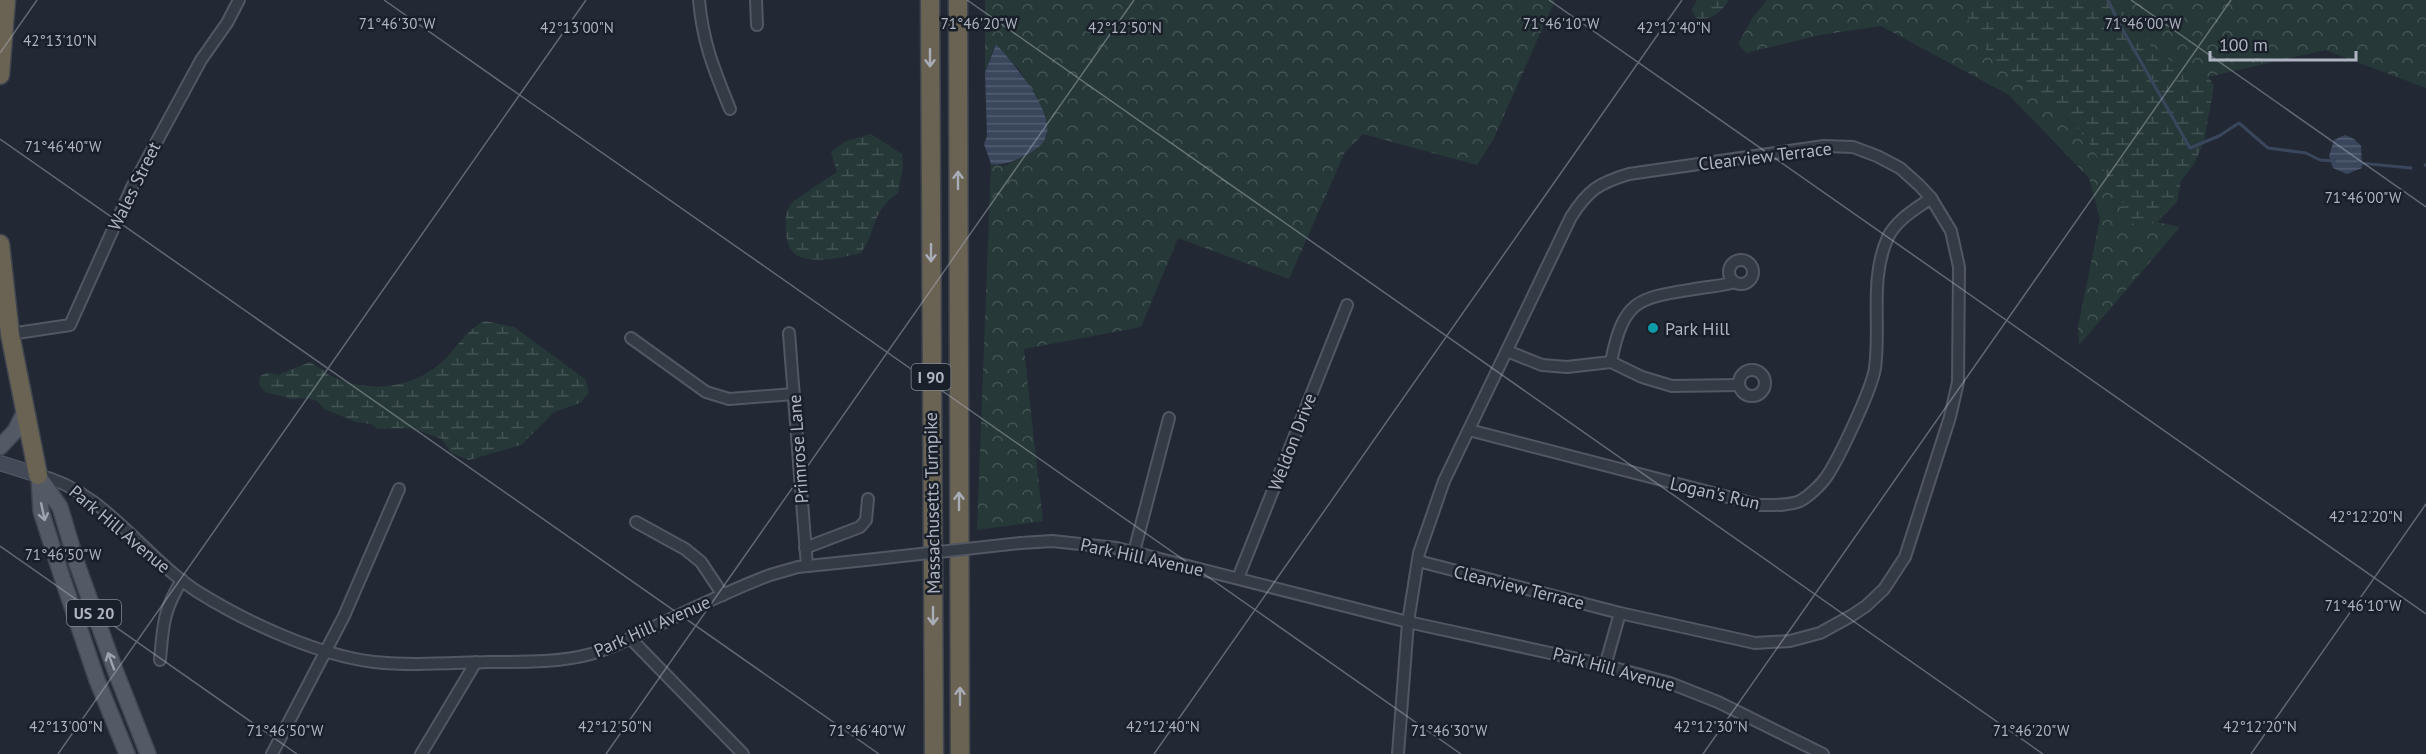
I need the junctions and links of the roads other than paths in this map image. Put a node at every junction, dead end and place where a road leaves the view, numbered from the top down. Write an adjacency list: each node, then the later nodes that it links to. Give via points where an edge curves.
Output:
1 (6, 0): 8 (highway)
2 (239, 0): 16 (street, Wales Street, via 189,79 132,187 70,325)
3 (699, 0): 10 (street, via 708,53)
4 (756, 0): 7 (street)
5 (930, 0): 52 (highway, Massachusetts Turnpike / I 90, one-way to 52)
6 (958, 0): 53 (highway, Massachusetts Turnpike / I 90, one-way to 6)
7 (757, 25)
8 (1, 43): 9 (highway)
9 (0, 75)
10 (730, 109)
11 (1931, 198): 18 (street, Clearview Terrace, via 1900,168 1853,147 1834,146 1629,174 1604,182 1583,199 1570,217); 24 (street, Logan's Run, via 1903,218 1889,235 1880,258 1877,284 1875,372 1826,478 1800,501 1759,505); 38 (street, Clearview Terrace, via 1951,231 1959,267 1958,382 1905,557 1888,583 1851,616 1820,633 1790,641 1755,643)
12 (0, 244): 16 (highway, US 20)
13 (1734, 282): 19 (street, via 1640,303 1628,312 1616,334)
14 (1347, 305): 35 (street, Weldon Drive)
15 (789, 333): 21 (street, Primrose Lane)
16 (10, 334): 22 (highway, US 20)
17 (631, 338): 21 (street, via 706,392 729,399)
18 (1507, 351): 19 (street, via 1542,364 1567,367); 24 (street, Clearview Terrace)
19 (1611, 362): 20 (street, via 1672,386)
20 (1739, 385)
21 (794, 394): 31 (street, Primrose Lane)
22 (26, 411): 25 (main road); 27 (highway, US 20)
23 (1169, 418): 32 (street)
24 (1469, 430): 33 (street, Clearview Terrace, via 1444,481)
25 (0, 447)
26 (0, 463): 27 (street)
27 (38, 475): 36 (street, Park Hill Avenue, via 58,480 105,512); 45 (main road, US 20, one-way to 27, via 76,564 60,507); 46 (main road, US 20, one-way to 46, via 41,511)
28 (399, 489): 41 (street, via 344,616)
29 (867, 499): 31 (street, via 866,520 860,526)
30 (636, 522): 37 (street, via 685,549 700,562)
31 (805, 548): 34 (street, Primrose Lane)
32 (1134, 552): 34 (street, Park Hill Avenue, bridge, via 1047,540); 35 (street, Park Hill Avenue)
33 (1418, 561): 38 (street, Clearview Terrace); 39 (street, Clearview Terrace)
34 (807, 566): 37 (street, Park Hill Avenue, via 770,575)
35 (1238, 578): 39 (street, Park Hill Avenue)
36 (182, 580): 41 (street, Park Hill Avenue, via 242,617); 42 (street, Park Hill Avenue, via 163,618)
37 (723, 595): 40 (street, Park Hill Avenue)
38 (1620, 614): 44 (street)
39 (1408, 622): 44 (street, Park Hill Avenue); 54 (street, Clearview Terrace)
40 (630, 638): 43 (street, Park Hill Avenue, via 580,656); 51 (street)
41 (324, 652): 43 (street, Park Hill Avenue, via 386,663); 49 (street)
42 (160, 660)
43 (476, 662): 50 (street)
44 (1605, 666): 55 (street, Park Hill Avenue, via 1670,683 1718,702)
45 (126, 698): 46 (main road); 48 (main road, US 20)
46 (108, 707): 47 (main road, US 20)
47 (127, 754)
48 (148, 754)
49 (272, 754)
50 (421, 754)
51 (743, 754)
52 (934, 754)
53 (960, 754)
54 (1398, 754)
55 (1822, 754)

